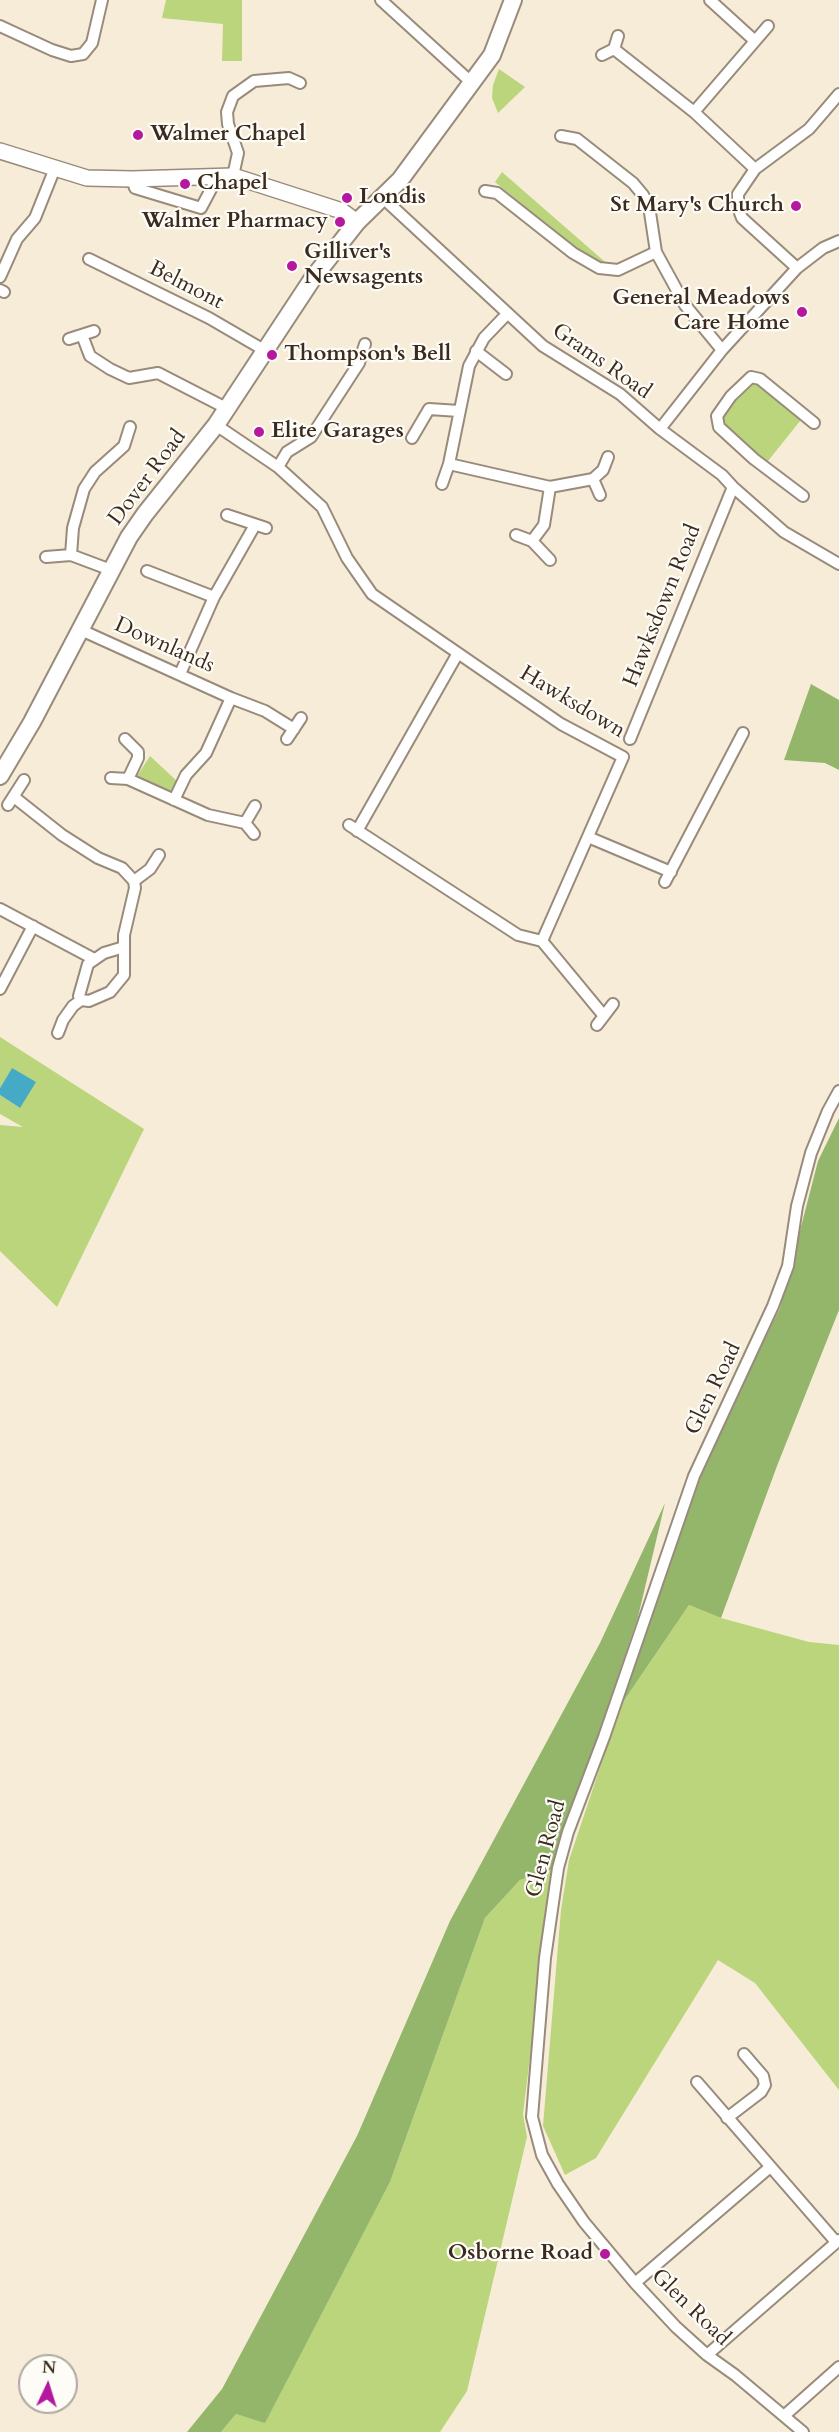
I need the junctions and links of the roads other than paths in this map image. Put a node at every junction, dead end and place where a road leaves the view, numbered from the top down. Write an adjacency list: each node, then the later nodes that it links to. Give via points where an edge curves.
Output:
1 (102, 0): 5 (street, via 92,43 83,54 70,56 52,50)
2 (381, 0): 12 (street)
3 (710, 0): 8 (street)
4 (513, 1): 12 (main road, Dover Road, via 492,55)
5 (0, 26)
6 (768, 26): 8 (street)
7 (618, 36): 9 (street)
8 (755, 41): 14 (street)
9 (614, 49): 10 (street); 14 (street)
10 (602, 55)
11 (300, 83): 19 (street, via 289,78 254,81 232,96 228,124 238,153)
12 (472, 83): 22 (main road, Dover Road, via 400,180)
13 (839, 94): 18 (street, via 809,129)
14 (694, 111): 18 (street)
15 (561, 136): 25 (street, via 577,139 643,195 649,206)
16 (0, 151): 17 (street)
17 (54, 168): 20 (street, via 87,178); 28 (street, via 35,218 17,239)
18 (756, 169): 27 (street, via 738,194 742,218)
19 (225, 176): 20 (street); 20 (street, via 201,208 135,188); 23 (street, via 342,211)
20 (132, 180)
21 (485, 191): 25 (street, via 497,193 573,253 599,268 618,270)
22 (382, 197): 23 (main road, Dover Road); 29 (street, Grams Road)
23 (357, 222): 34 (main road, Dover Road)
24 (839, 241): 27 (street)
25 (656, 252): 35 (street, via 685,305)
26 (89, 259): 34 (street, Belmont, via 209,318)
27 (797, 268): 35 (street)
28 (0, 277)
29 (507, 314): 36 (street); 47 (street, Grams Road, via 543,346 620,394)
30 (94, 331): 31 (street)
31 (82, 335): 32 (street); 38 (street, via 90,356 110,369 129,378)
32 (69, 339)
33 (365, 344): 51 (street, via 359,363 311,437 287,452)
34 (264, 350): 41 (main road, Dover Road)
35 (722, 350): 47 (street)
36 (476, 351): 39 (street); 43 (street)
37 (165, 362): 38 (street)
38 (158, 373): 41 (street)
39 (506, 374)
40 (423, 397): 42 (street)
41 (226, 408): 45 (main road, Dover Road)
42 (429, 409): 43 (street); 48 (street)
43 (459, 411): 50 (street)
44 (814, 423): 57 (street, via 760,379 751,377 717,416 719,427)
45 (216, 425): 51 (street, Hawksdown); 65 (main road, Dover Road, via 145,514)
46 (130, 427): 61 (street, via 124,446 95,472 84,489 75,517)
47 (660, 429): 55 (street, Grams Road)
48 (412, 438)
49 (608, 457): 52 (street, via 603,470)
50 (449, 464): 53 (street); 54 (street)
51 (278, 467): 69 (street, Hawksdown, via 322,507 347,558 372,594)
52 (593, 479): 54 (street); 56 (street)
53 (441, 484)
54 (550, 487): 60 (street, via 544,525)
55 (733, 487): 64 (street, Grams Road, via 784,532); 76 (street, Hawksdown Road)
56 (600, 495)
57 (803, 496)
58 (227, 515): 67 (street, via 260,527)
59 (516, 535): 60 (street)
60 (532, 541): 63 (street)
61 (71, 555): 62 (street); 65 (street)
62 (46, 556)
63 (550, 560)
64 (839, 564)
65 (111, 570): 68 (main road, Dover Road)
66 (147, 571): 67 (street, via 159,583)
67 (214, 597): 70 (street)
68 (81, 630): 70 (street, Downlands); 78 (main road, Dover Road)
69 (458, 653): 87 (street, Hawksdown, via 561,724 623,757); 92 (street, via 353,828 518,935)
70 (180, 674): 71 (street, Downlands)
71 (231, 698): 73 (street, Downlands, via 266,711); 82 (street, via 206,753 186,775)
72 (301, 718): 73 (street)
73 (294, 729): 77 (street)
74 (743, 733): 87 (street, via 668,877)
75 (125, 739): 80 (street, via 138,752)
76 (630, 739)
77 (287, 740)
78 (0, 776)
79 (111, 778): 80 (street)
80 (128, 779): 82 (street)
81 (24, 780): 83 (street)
82 (174, 800): 85 (street, via 208,815)
83 (7, 806): 89 (street, via 122,868)
84 (255, 806): 85 (street)
85 (245, 823): 86 (street)
86 (254, 834)
87 (588, 837): 92 (street, Hawksdown)
88 (159, 855): 89 (street, via 150,869)
89 (134, 881): 93 (street)
90 (0, 909): 91 (street)
91 (33, 926): 94 (street); 95 (street)
92 (542, 941): 98 (street)
93 (124, 947): 94 (street); 96 (street, via 124,975 110,992)
94 (94, 959): 96 (street, via 82,978)
95 (0, 989)
96 (81, 1000): 100 (street)
97 (613, 1004): 98 (street)
98 (604, 1016): 99 (street)
99 (597, 1025)
100 (58, 1032)
101 (839, 1091): 107 (street, Glen Road, via 812,1153 797,1206 788,1266 766,1325 694,1476 568,1832 554,1895 532,2117 542,2155 558,2184)
102 (744, 2054): 104 (street, via 763,2076 765,2085)
103 (697, 2082): 104 (street)
104 (728, 2118): 105 (street)
105 (769, 2168): 106 (street); 107 (street)
106 (838, 2241): 108 (street)
107 (635, 2283): 108 (street, Glen Road)
108 (707, 2355): 110 (street, Glen Road)
109 (839, 2367): 110 (street)
110 (785, 2415): 111 (street, Glen Road)
111 (803, 2432)

